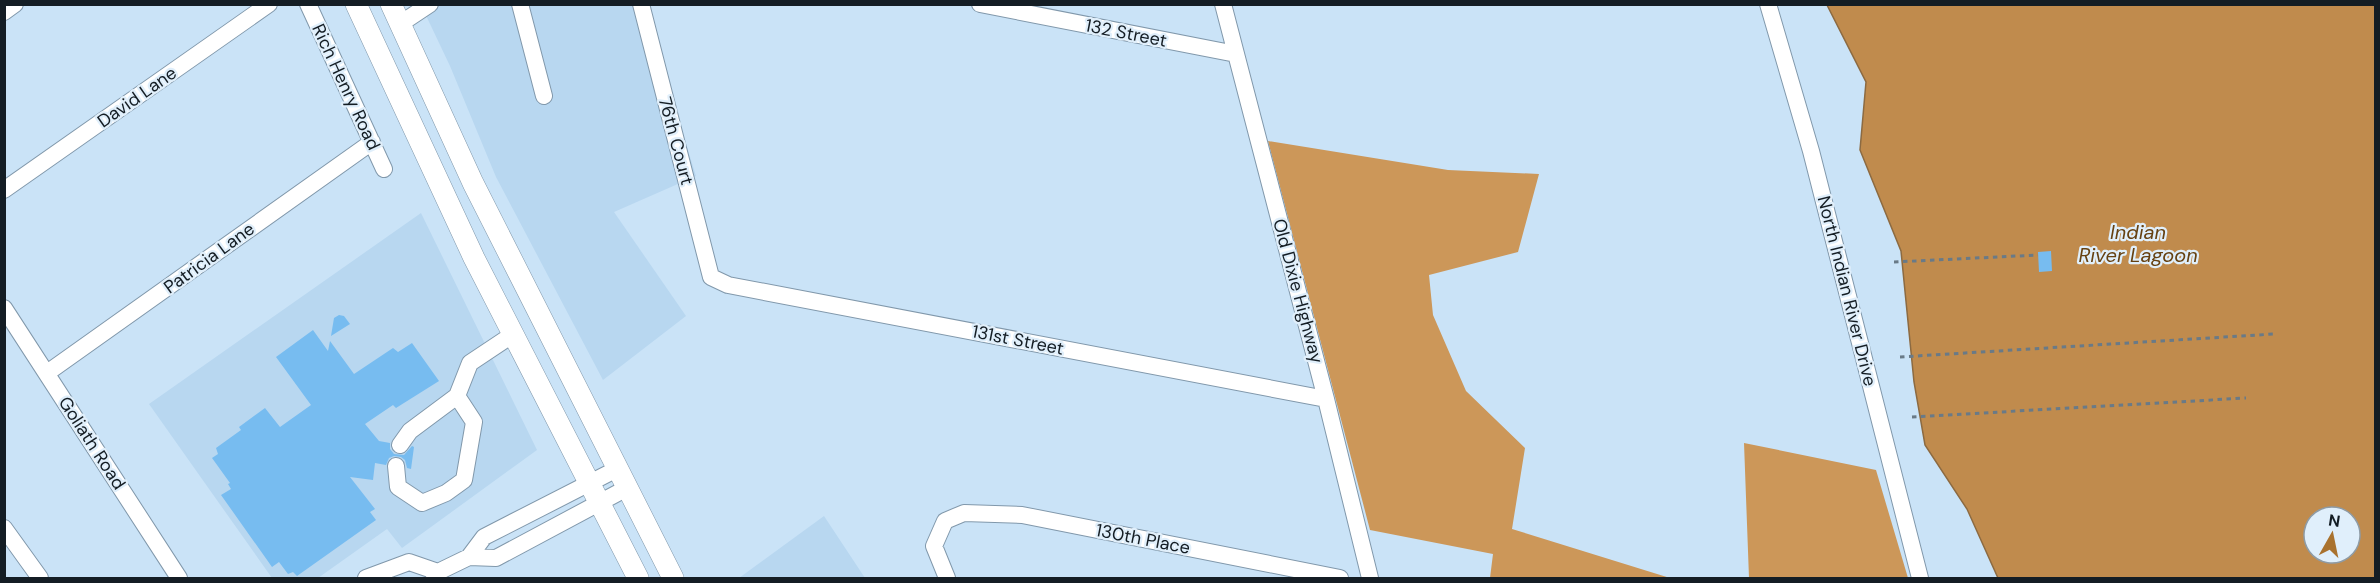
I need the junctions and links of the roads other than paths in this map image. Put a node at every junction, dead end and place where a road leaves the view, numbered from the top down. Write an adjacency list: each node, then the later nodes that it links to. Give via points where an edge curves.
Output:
1 (15, 4): 12 (street)
2 (269, 4): 18 (street, David Lane)
3 (308, 4): 16 (street, Rich Henry Road)
4 (356, 4): 21 (main road)
5 (391, 4): 13 (main road)
6 (430, 4): 13 (street)
7 (520, 4): 15 (street)
8 (640, 4): 19 (street, 76th Court)
9 (980, 4): 14 (street, 132 Street)
10 (1223, 4): 14 (street, Old Dixie Highway)
11 (1768, 4): 42 (street, North Indian River Drive, via 1811,151)
12 (4, 12)
13 (400, 24): 27 (main road, via 472,183)
14 (1236, 54): 24 (street, Old Dixie Highway)
15 (544, 96)
16 (372, 142): 17 (street, Rich Henry Road); 22 (street, Patricia Lane)
17 (384, 169)
18 (4, 190)
19 (711, 277): 24 (street, 131st Street, via 728,285)
20 (4, 308): 22 (street, Goliath Road)
21 (512, 335): 23 (street, via 470,363); 28 (main road)
22 (47, 373): 35 (street, Goliath Road)
23 (457, 396): 25 (street, via 410,431); 26 (street, via 474,422 464,480 422,503 398,488)
24 (1326, 399): 41 (street, Old Dixie Highway)
25 (400, 445)
26 (396, 466)
27 (617, 469): 28 (street); 29 (main road)
28 (588, 483): 30 (main road); 32 (street, via 484,537)
29 (627, 488): 30 (street); 38 (main road)
30 (599, 503): 32 (street, via 496,558); 37 (main road)
31 (4, 528): 34 (street)
32 (469, 557): 33 (street)
33 (436, 575): 36 (street, via 409,562)
34 (40, 579)
35 (179, 579)
36 (366, 579)
37 (638, 579)
38 (673, 579)
39 (947, 579): 40 (street, 130th Place, via 934,546 945,520 964,513 1023,515)
40 (1340, 579)
41 (1370, 579)
42 (1920, 579)

